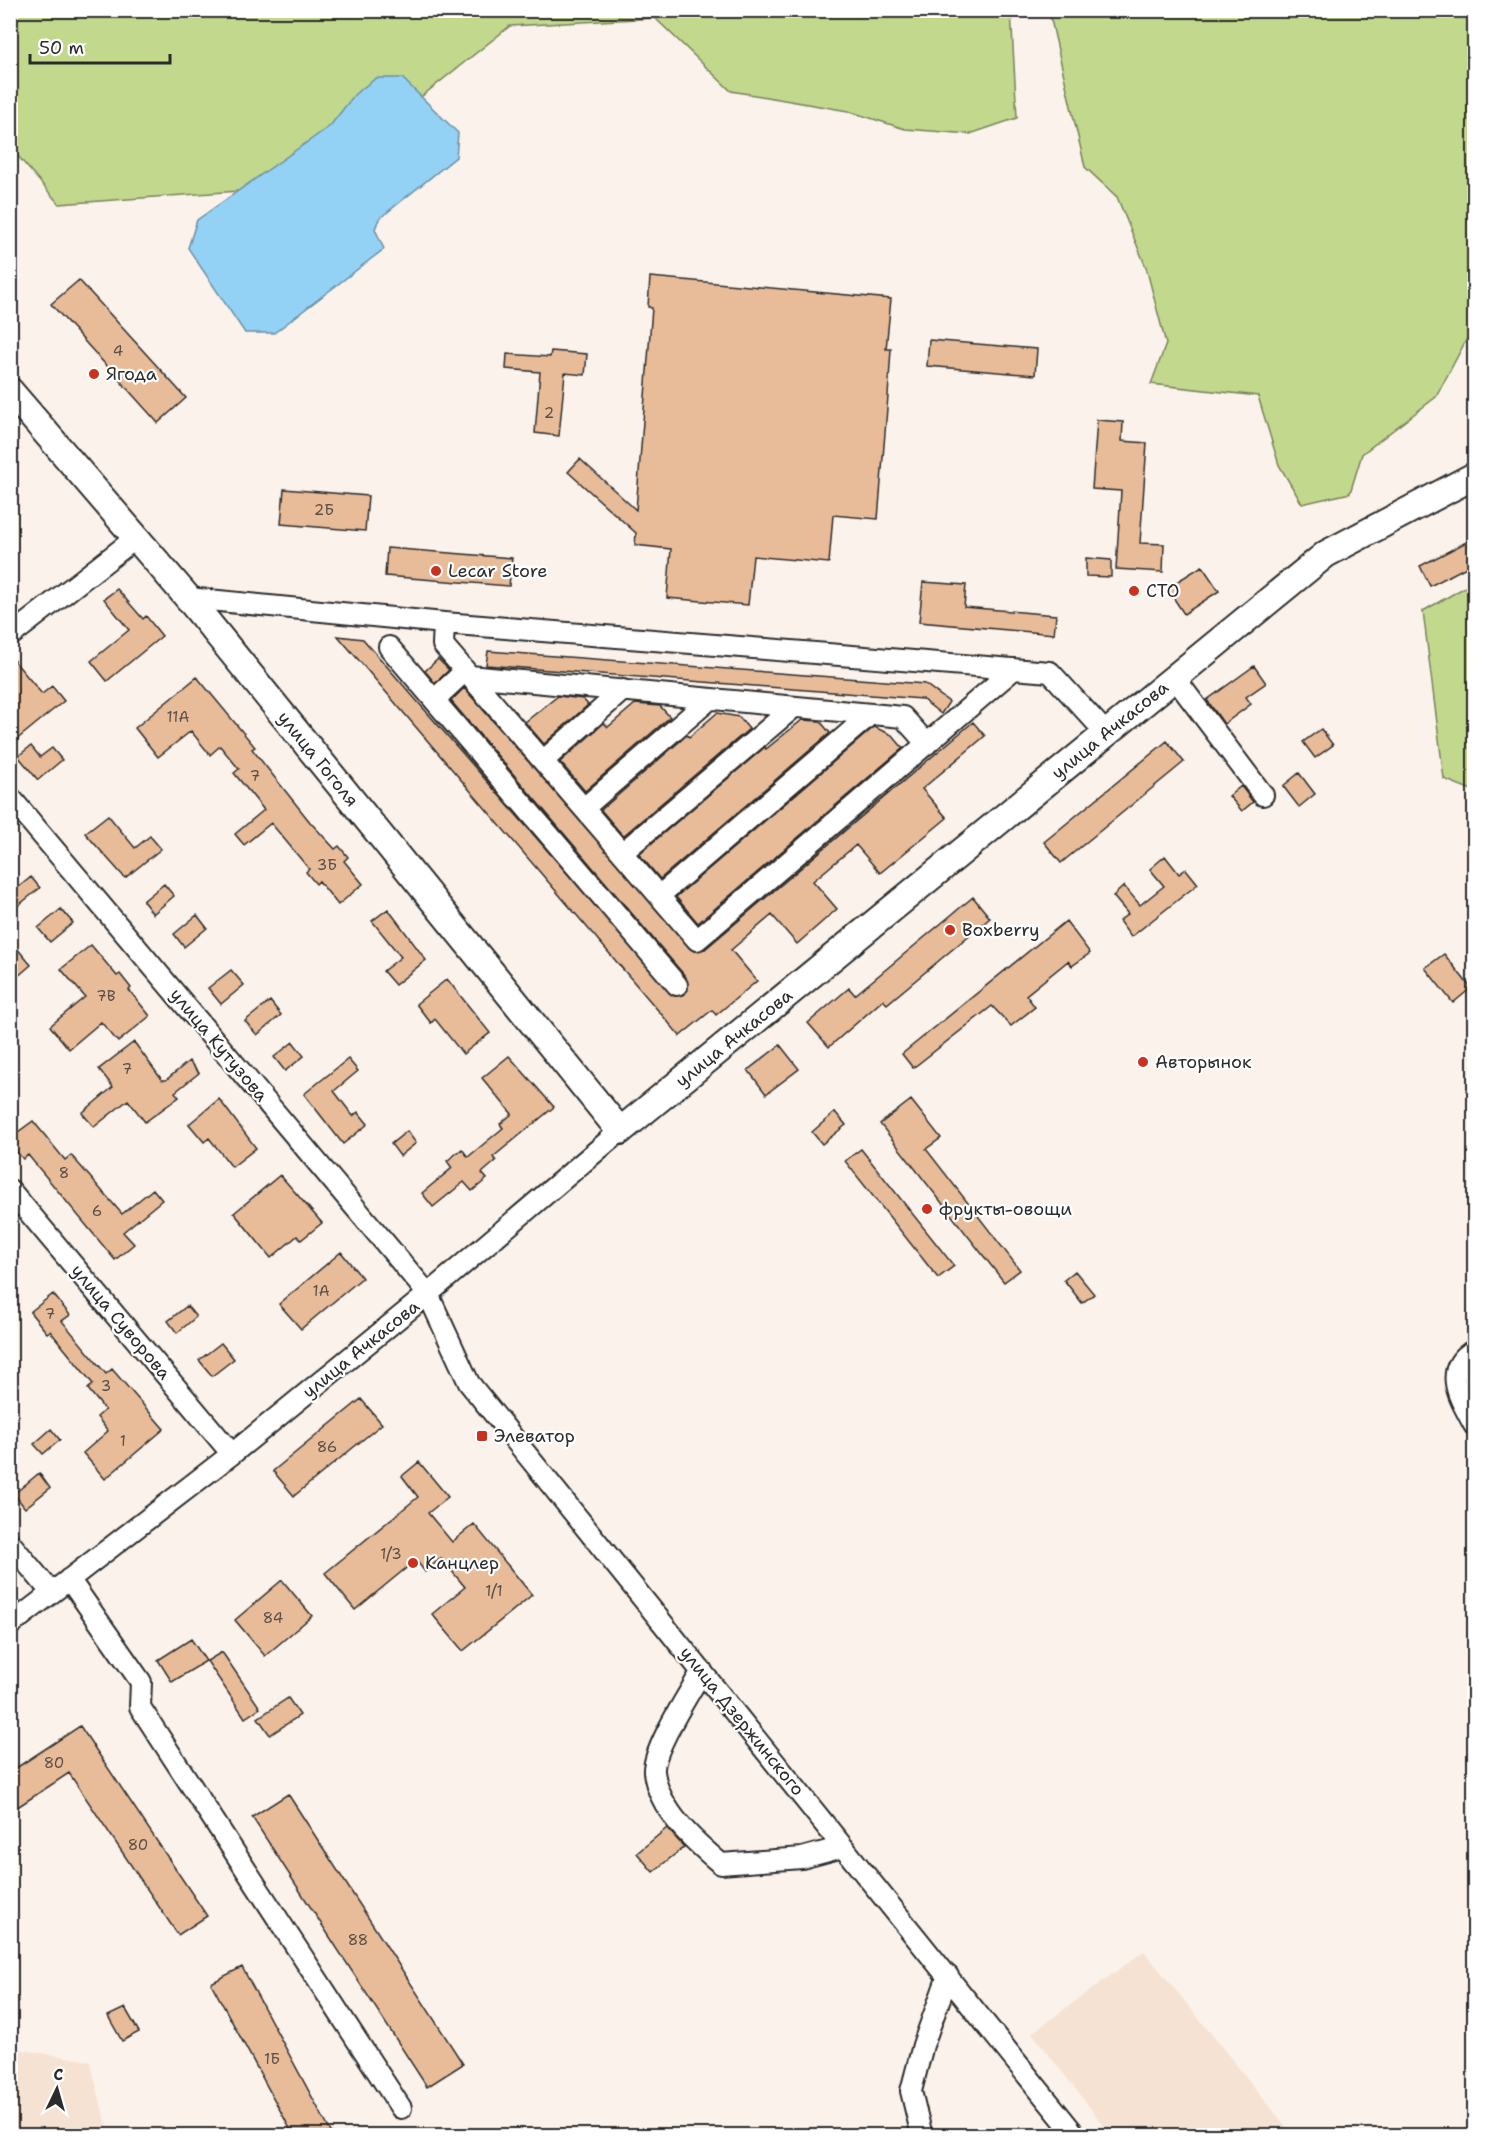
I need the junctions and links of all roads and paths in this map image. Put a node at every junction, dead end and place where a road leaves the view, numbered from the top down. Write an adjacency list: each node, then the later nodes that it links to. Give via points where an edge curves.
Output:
1 (10, 392): 3 (main road, улица Гоголя)
2 (1474, 476): 10 (main road, улица Ачкасова, via 1326,554)
3 (137, 537): 4 (main road, улица Гоголя); 6 (street)
4 (188, 598): 5 (street); 25 (main road, улица Гоголя)
5 (444, 623): 8 (street); 9 (street, via 443,645)
6 (10, 636)
7 (389, 647): 13 (street)
8 (1014, 669): 16 (street, via 1050,672); 17 (street)
9 (468, 674): 11 (street); 13 (street); 18 (street)
10 (1174, 677): 16 (main road, улица Ачкасова); 19 (street)
11 (623, 690): 12 (street); 18 (street)
12 (710, 699): 14 (street); 21 (street)
13 (434, 700): 24 (street)
14 (794, 706): 15 (street); 22 (street)
15 (871, 714): 17 (street, via 903,717); 23 (street)
16 (1106, 733): 25 (main road, улица Ачкасова)
17 (927, 744): 23 (street, via 697,940)
18 (543, 761): 21 (street)
19 (1263, 795)
20 (10, 797): 27 (street, улица Кутузова)
21 (584, 808): 22 (street)
22 (622, 853): 23 (street)
23 (659, 896)
24 (677, 985)
25 (620, 1131): 27 (street, улица Ачкасова)
26 (10, 1190): 30 (street, улица Суворова)
27 (428, 1294): 30 (street, улица Ачкасова); 35 (street, улица Дзержинского, via 469,1383)
28 (1474, 1350): 29 (street, via 1456,1370 1455,1389)
29 (1474, 1425)
30 (232, 1454): 32 (street, улица Ачкасова)
31 (10, 1543): 33 (street)
32 (69, 1579): 33 (street, улица Ачкасова); 38 (street, via 141,1682 140,1707)
33 (51, 1592): 34 (street, улица Ачкасова)
34 (10, 1625)
35 (702, 1671): 36 (street, улица Дзержинского); 36 (street, via 662,1743 654,1771 667,1808 700,1846 722,1864 802,1858)
36 (843, 1847): 37 (street, улица Дзержинского)
37 (948, 1976): 39 (street, via 911,2091); 40 (street, улица Дзержинского)
38 (401, 2108)
39 (922, 2136)
40 (1076, 2136)

